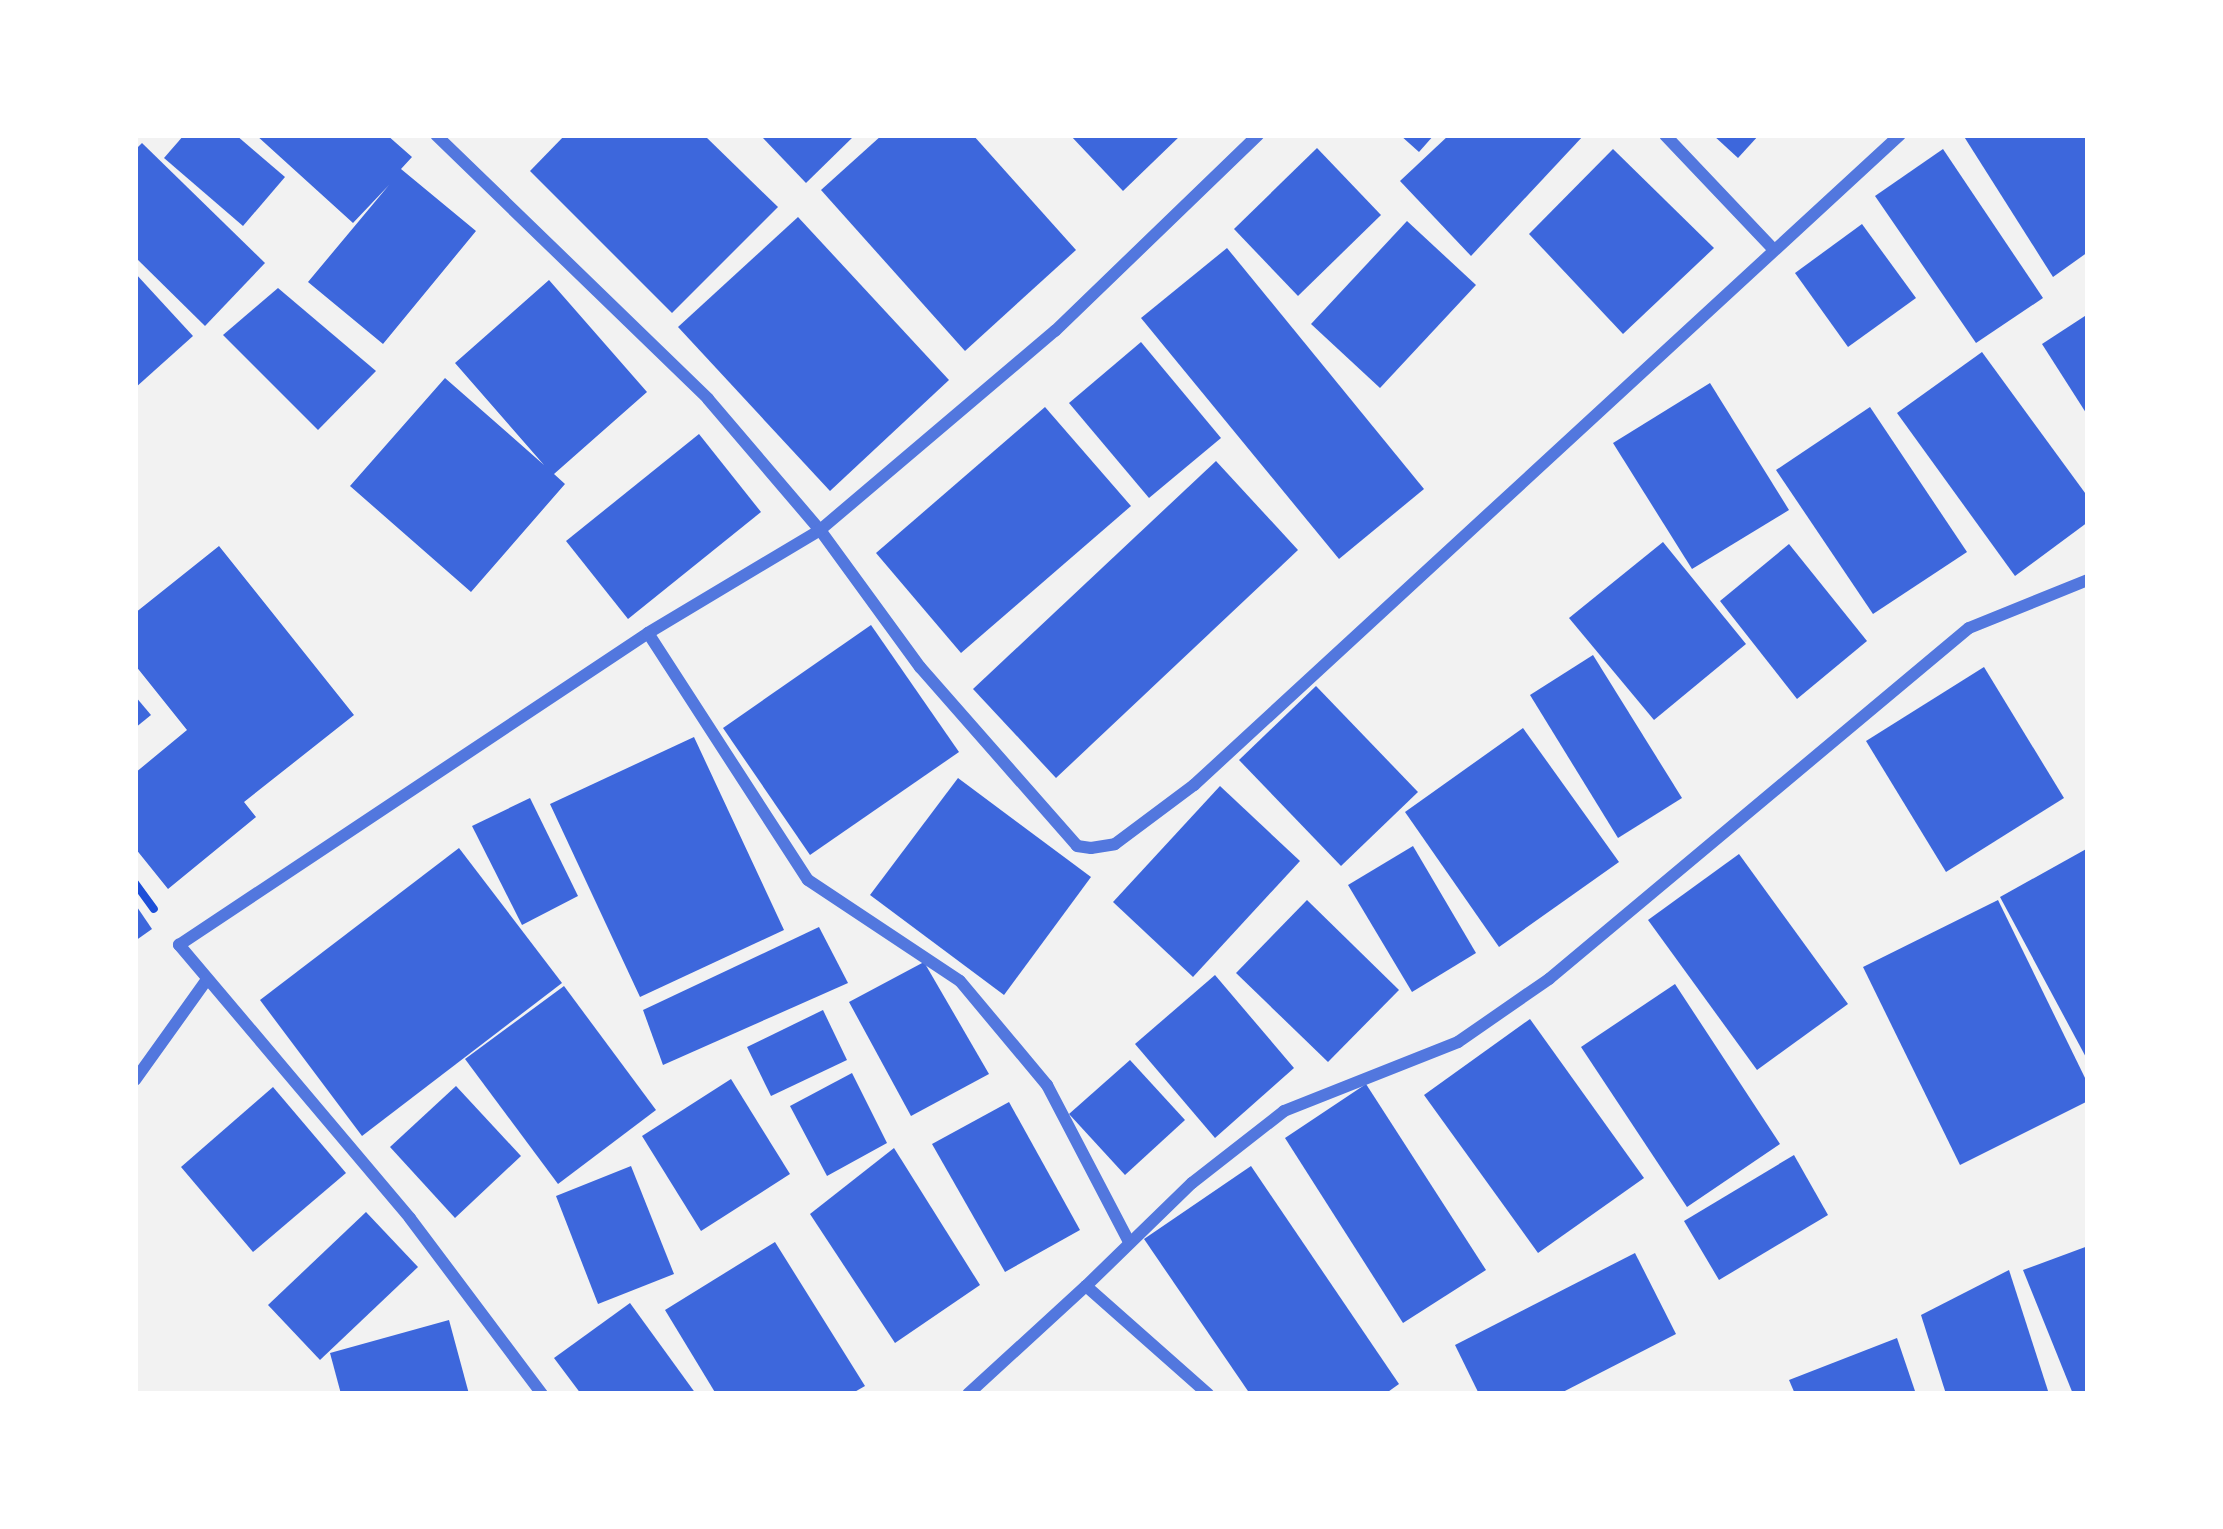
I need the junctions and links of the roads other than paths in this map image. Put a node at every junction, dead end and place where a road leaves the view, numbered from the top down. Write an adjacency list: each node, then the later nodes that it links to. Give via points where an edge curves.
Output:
1 (1258, 135): 6 (street, via 1055,331)
2 (1665, 135): 5 (street)
3 (1900, 135): 5 (street)
4 (438, 136): 6 (street, via 633,322)
5 (1772, 249): 6 (street, via 1194,785 1115,844 1077,846 920,667)
6 (820, 530): 8 (street)
7 (2088, 580): 11 (street, via 1970,628 1549,979 1458,1042 1285,1112)
8 (648, 633): 9 (street, via 179,945); 11 (street, via 808,880 960,982 1047,1084)
9 (206, 981): 10 (street); 13 (street, via 410,1218)
10 (135, 1080)
11 (1129, 1242): 12 (street)
12 (1086, 1286): 14 (street); 15 (street)
13 (542, 1394)
14 (968, 1394)
15 (1208, 1394)

